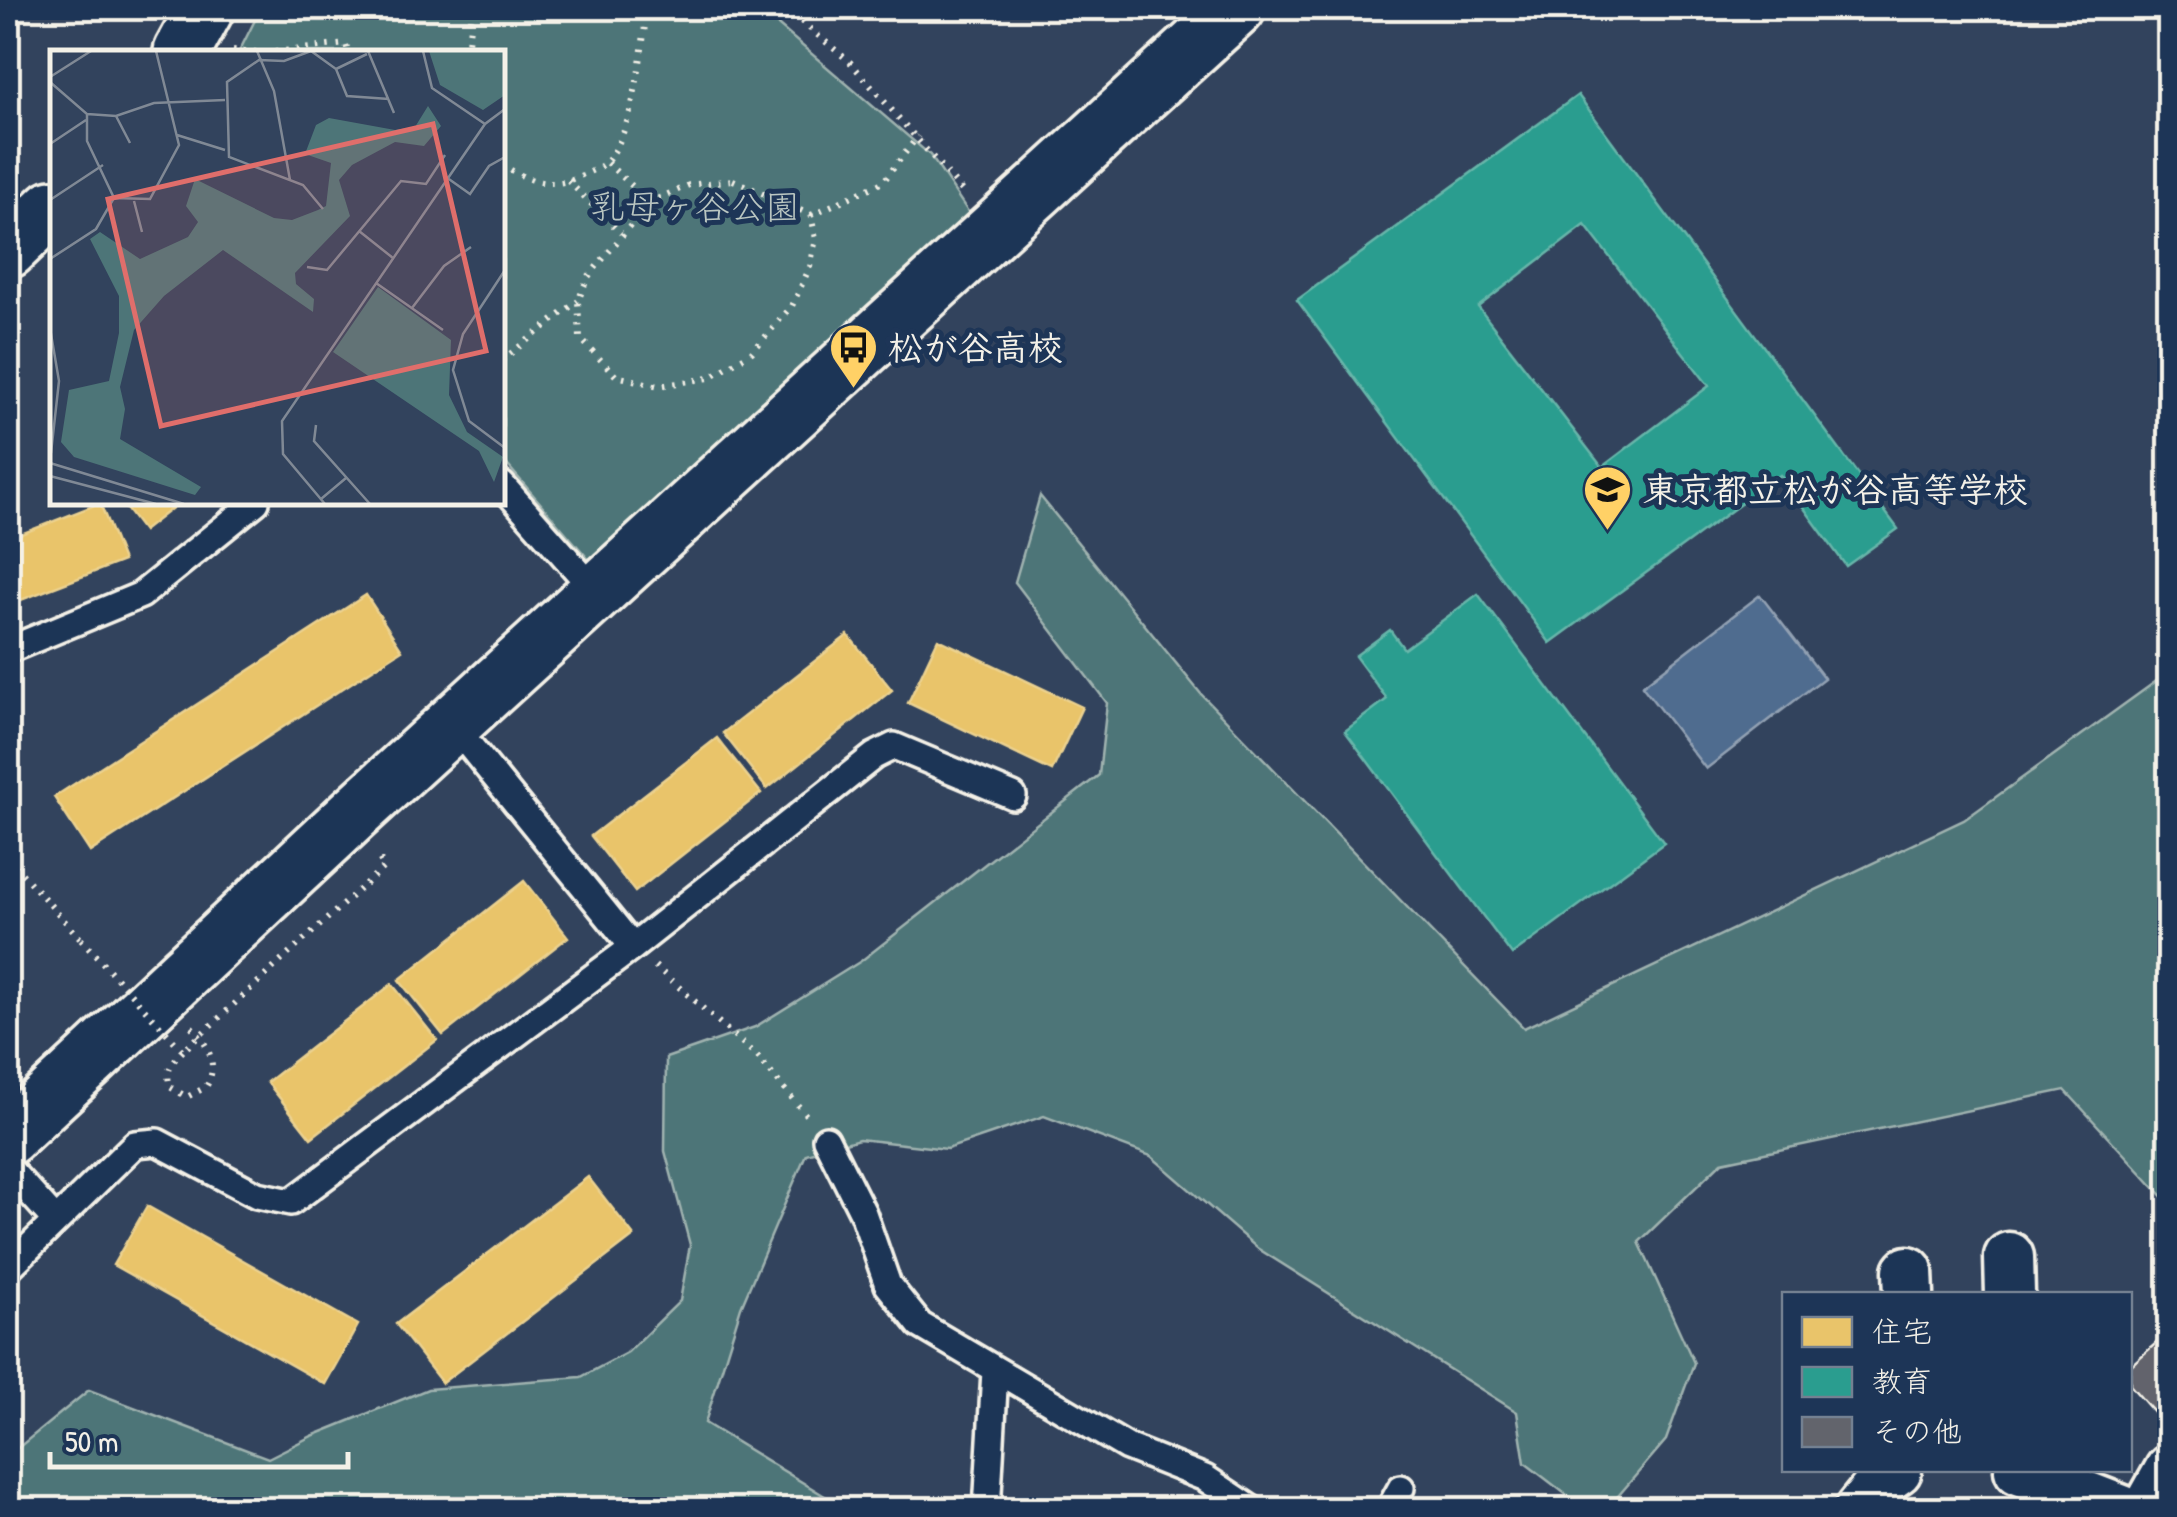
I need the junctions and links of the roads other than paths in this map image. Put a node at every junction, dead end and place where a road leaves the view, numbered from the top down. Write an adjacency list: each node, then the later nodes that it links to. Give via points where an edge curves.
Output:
1 (1237, 8): 6 (street)
2 (50, 210): 3 (street)
3 (8, 250)
4 (505, 488): 6 (lane)
5 (252, 505): 7 (lane, via 140,596)
6 (597, 592): 8 (street)
7 (8, 650)
8 (452, 725): 10 (lane); 11 (street)
9 (1013, 796): 10 (lane, via 894,746)
10 (633, 946): 14 (lane, via 292,1202 258,1194 157,1142 136,1144)
11 (8, 1137)
12 (826, 1139): 16 (lane, via 864,1213 888,1286 920,1325)
13 (8, 1168): 14 (lane)
14 (56, 1220): 15 (lane)
15 (8, 1268)
16 (995, 1371): 20 (lane); 21 (lane, via 1127,1448 1205,1478)
17 (2170, 1469): 24 (street)
18 (1894, 1472): 22 (street)
19 (2024, 1472): 23 (street)
20 (987, 1510)
21 (1253, 1510)
22 (1860, 1510)
23 (2122, 1510)
24 (2146, 1510)

